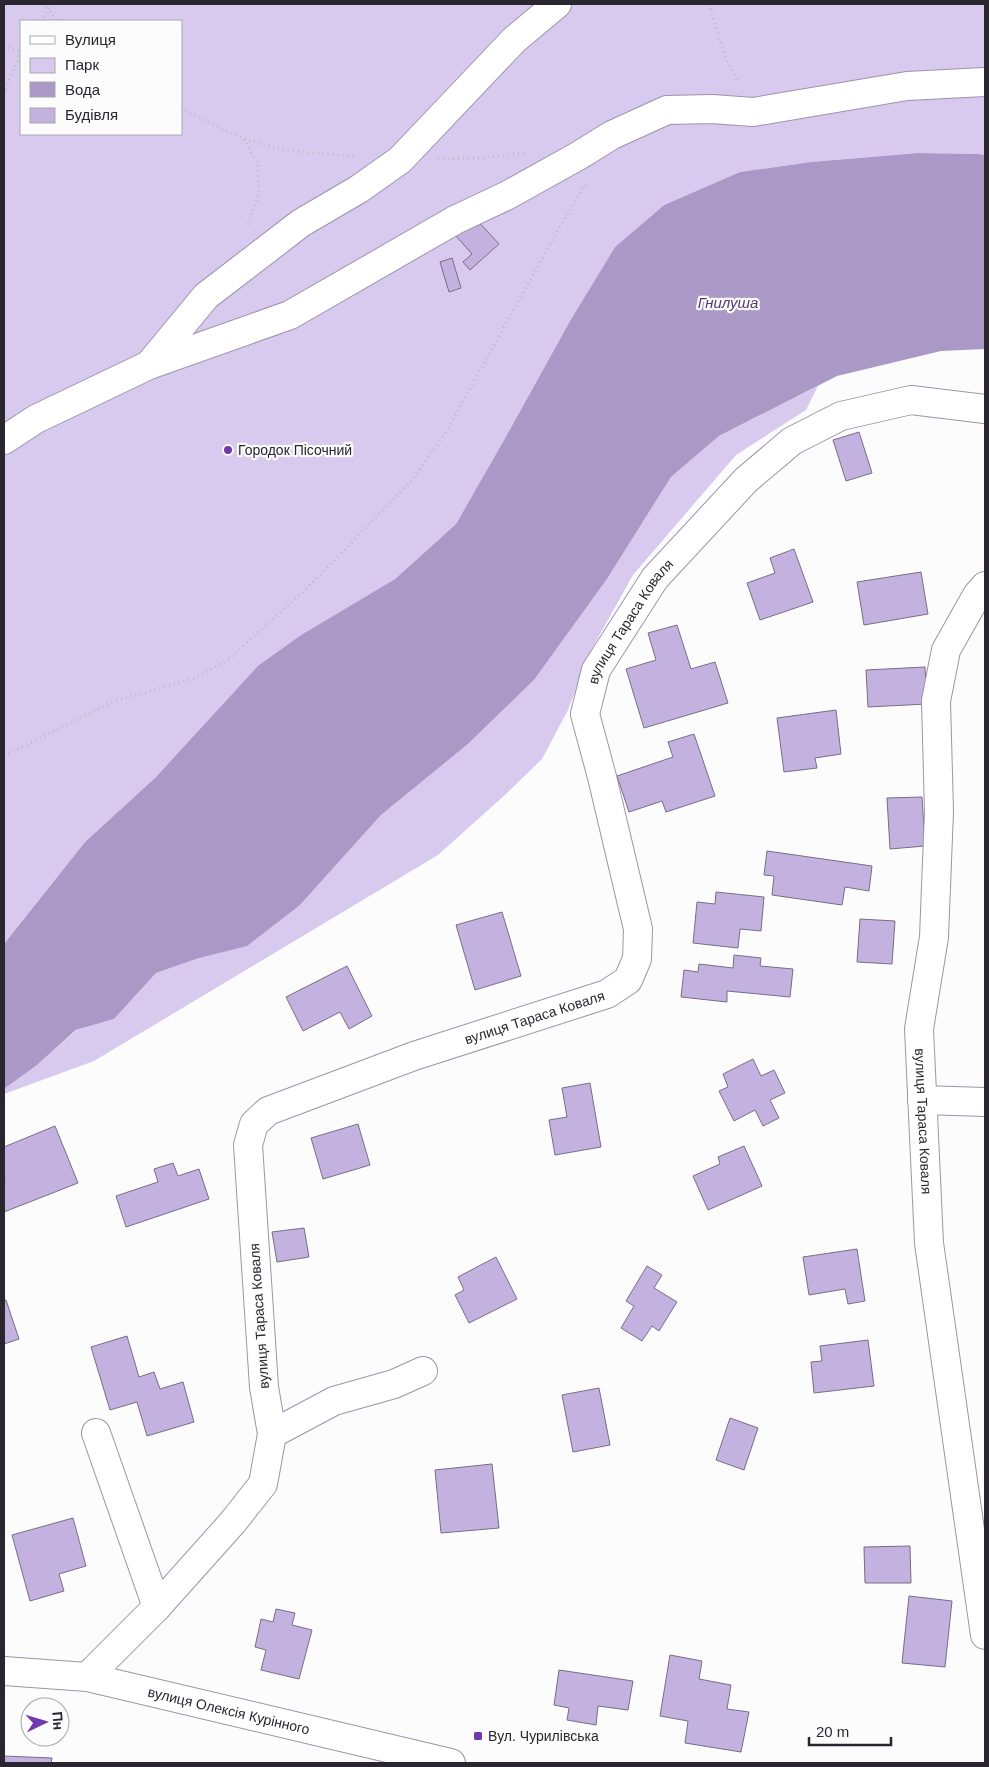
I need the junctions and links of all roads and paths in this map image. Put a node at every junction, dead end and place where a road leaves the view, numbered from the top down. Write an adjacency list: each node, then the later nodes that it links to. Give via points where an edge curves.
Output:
1 (43, 4): 5 (path)
2 (52, 4): 5 (path)
3 (557, 4): 17 (street, via 514,40 400,160 301,223 206,296)
4 (709, 4): 13 (path, via 726,56)
5 (48, 8): 6 (path); 7 (path)
6 (41, 20)
7 (57, 20)
8 (4, 45): 9 (path)
9 (20, 52)
10 (20, 54): 12 (path)
11 (985, 82): 13 (street, via 907,86)
12 (4, 94)
13 (753, 112): 17 (street, via 666,110 612,135 508,195 455,220 290,315)
14 (244, 138): 16 (path, via 258,165 259,193)
15 (587, 184): 21 (path, via 559,228 446,432 412,480 307,588 229,659 195,678 112,702)
16 (246, 230)
17 (149, 365): 19 (street, via 36,419)
18 (985, 409): 26 (street, вулиця Тараса Коваля, via 911,400 841,416 792,441 746,480 655,578 596,670 585,714 638,929 638,959 628,980 607,994 414,1056 268,1111 254,1124 248,1145 264,1386)
19 (4, 440)
20 (985, 586): 22 (street, вулиця Тараса Коваля, via 946,650 936,701 939,811 934,937 919,1029)
21 (4, 756)
22 (922, 1100): 23 (street); 28 (street, вулиця Тараса Коваля, via 929,1243)
23 (985, 1102)
24 (423, 1370): 26 (street, via 394,1384 334,1401)
25 (96, 1433): 27 (street)
26 (272, 1434): 27 (street, вулиця Тараса Коваля, via 263,1484)
27 (158, 1607): 30 (street, вулиця Тараса Коваля)
28 (985, 1635)
29 (4, 1672): 30 (street, вулиця Олексія Курінного)
30 (87, 1677): 31 (street, вулиця Олексія Курінного)
31 (451, 1763)

